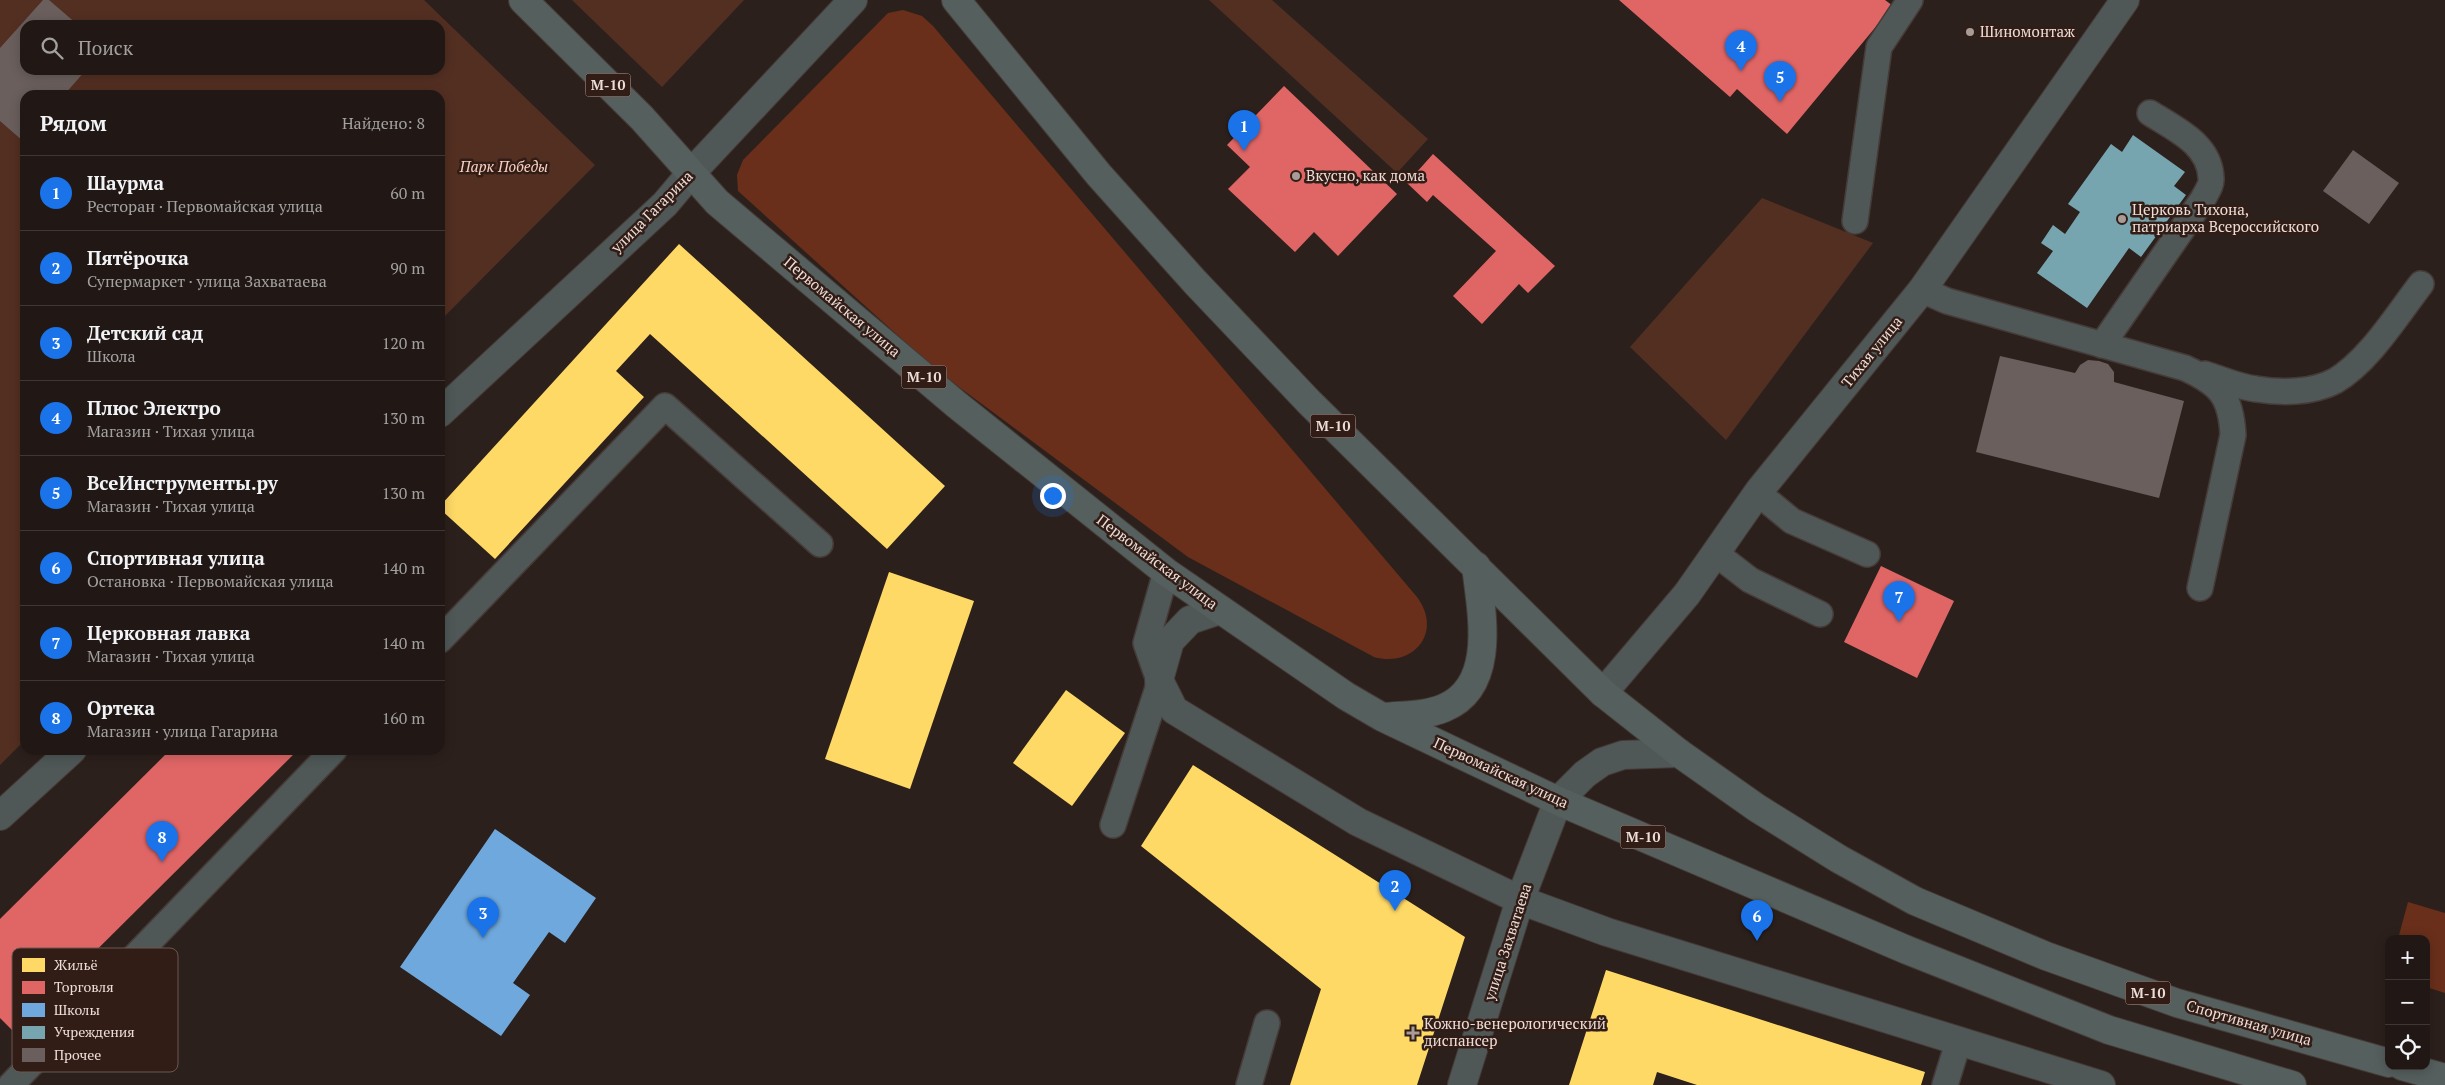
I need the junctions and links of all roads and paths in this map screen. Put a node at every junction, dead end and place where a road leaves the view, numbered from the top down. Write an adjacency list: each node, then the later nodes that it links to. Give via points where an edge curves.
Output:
1 (523, 0): 7 (highway, Первомайская улица / М-10)
2 (853, 0): 7 (street, улица Гагарина)
3 (956, 0): 18 (highway, М-10, via 1099,175 1195,282 1309,402)
4 (1910, 0): 8 (lane, via 1879,47)
5 (2125, 0): 10 (street, Тихая улица)
6 (2150, 113): 11 (lane, via 2196,143 2208,160 2212,180 2203,200)
7 (692, 172): 13 (street, улица Гагарина, via 665,204); 19 (highway, Первомайская улица / М-10, via 717,202 942,392)
8 (1855, 221)
9 (2421, 284): 12 (lane, via 2371,349 2334,382 2284,392 2254,389)
10 (1922, 290): 11 (lane, via 1947,302); 14 (street, Тихая улица)
11 (2102, 344): 12 (lane)
12 (2185, 368): 20 (lane, via 2209,379 2224,397 2232,420 2233,435)
13 (445, 409)
14 (1758, 493): 16 (street, Тихая улица); 17 (lane, via 1792,521)
15 (820, 544): 23 (lane, via 665,406)
16 (1715, 553): 22 (lane, via 1750,580); 25 (street, Тихая улица, via 1687,594)
17 (1867, 554)
18 (1476, 566): 25 (highway, М-10); 26 (highway, via 1483,631 1479,664 1464,696 1445,708 1424,714)
19 (1166, 572): 21 (highway, Первомайская улица / М-10); 24 (lane, via 1146,643)
20 (2200, 588)
21 (1220, 610): 24 (street, via 1190,620 1170,641); 26 (highway, Первомайская улица / М-10)
22 (1820, 614)
23 (445, 632)
24 (1159, 680): 32 (lane); 33 (street, via 1174,710 1358,822)
25 (1603, 693): 27 (highway, М-10)
26 (1382, 717): 30 (highway, Первомайская улица / М-10)
27 (1679, 753): 30 (street, via 1623,754 1602,762); 37 (highway, Спортивная улица / М-10, via 1757,808 1915,901 2046,956 2178,1003)
28 (67, 755): 31 (street)
29 (329, 755): 34 (lane)
30 (1558, 801): 33 (street, улица Захватаева); 48 (highway, Первомайская улица / М-10, via 1907,950 2109,1030)
31 (0, 816)
32 (1113, 825)
33 (1520, 900): 36 (street, via 1607,932); 45 (street, улица Захватаева)
34 (143, 948)
35 (1267, 1023): 44 (lane)
36 (1959, 1040): 46 (lane); 47 (street)
37 (2385, 1062)
38 (2416, 1070): 41 (highway)
39 (24, 1072): 43 (lane)
40 (0, 1078): 42 (lane)
41 (2445, 1078)
42 (6, 1085)
43 (11, 1085)
44 (1249, 1085)
45 (1462, 1085)
46 (1945, 1085)
47 (2101, 1085)
48 (2292, 1085)

